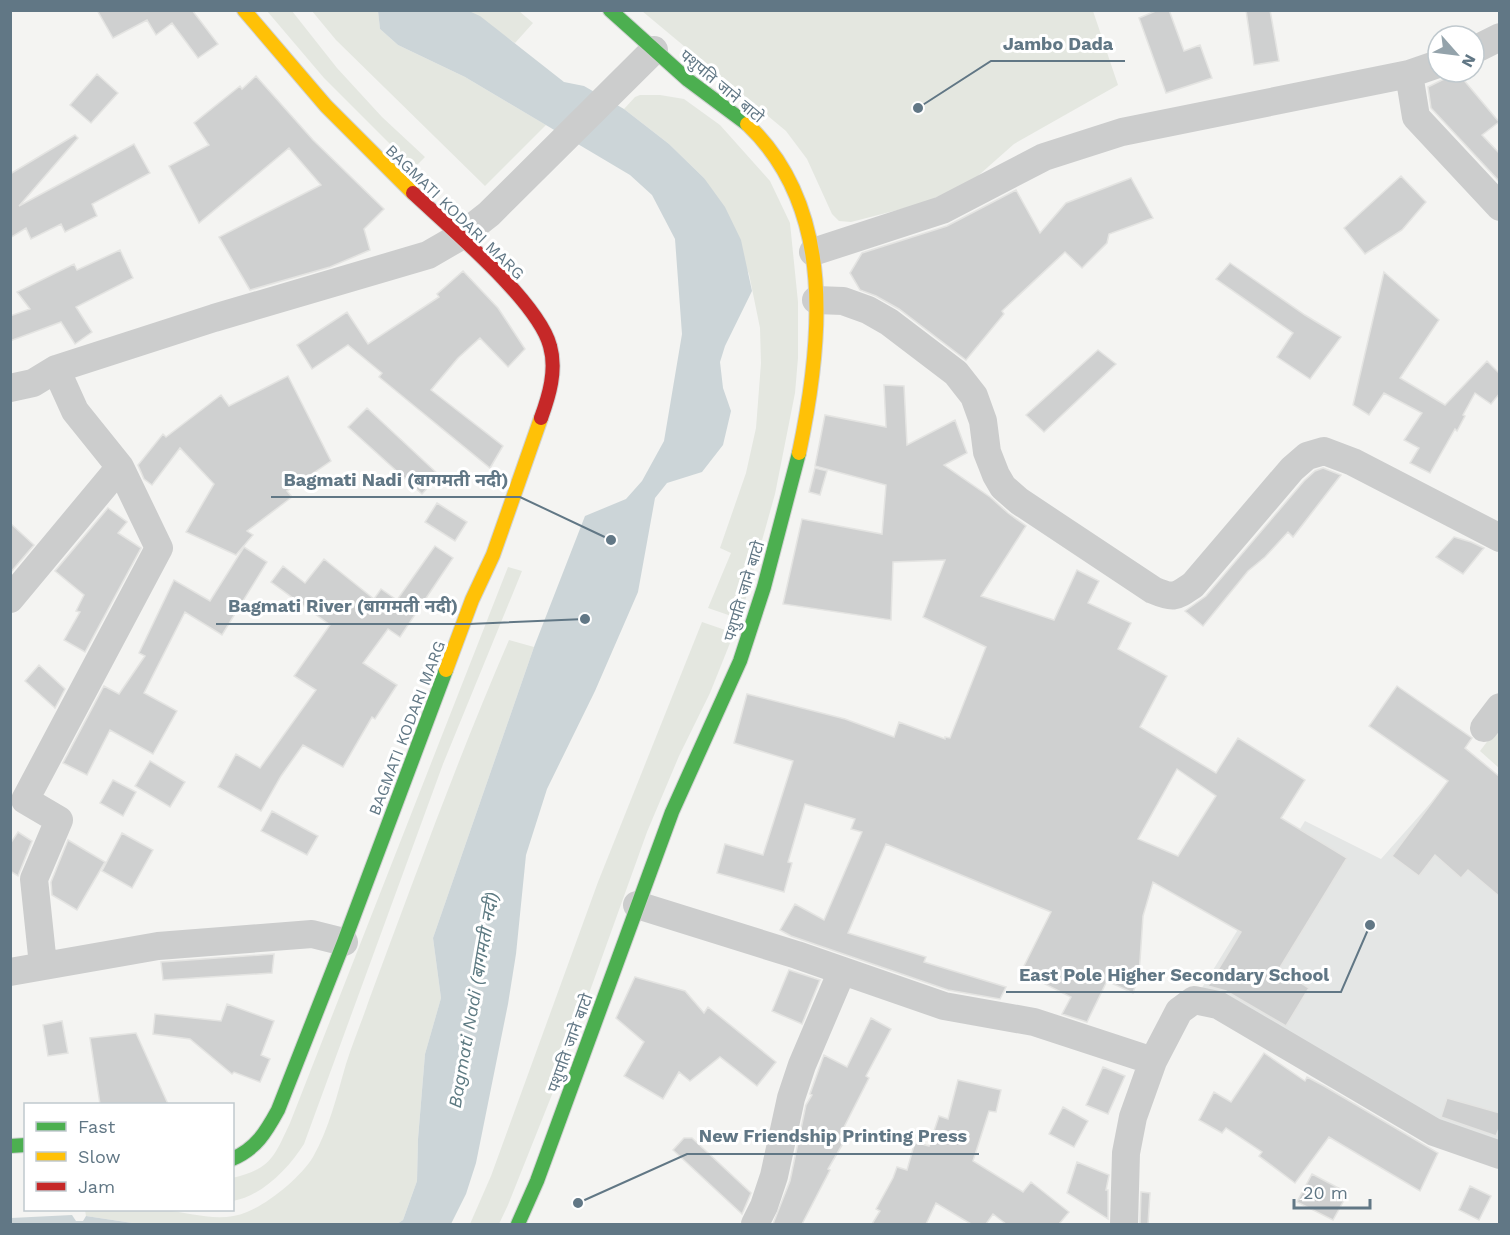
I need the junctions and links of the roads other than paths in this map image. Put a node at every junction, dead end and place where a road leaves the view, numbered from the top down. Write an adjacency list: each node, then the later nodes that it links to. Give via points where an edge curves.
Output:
1 (244, 10): 9 (main road, BAGMATI KODARI MARG, via 371,153)
2 (610, 10): 5 (main road, पशुपति जाने बाटो)
3 (1500, 37): 4 (street)
4 (1486, 44)
5 (654, 50): 9 (street, via 489,214); 10 (main road, पशुपति जाने बाटो, via 747,124 773,155 805,217)
6 (1426, 68): 7 (street)
7 (1409, 74): 8 (street, via 1416,117); 10 (street, via 1122,132 1044,157 942,210)
8 (1500, 207)
9 (461, 236): 12 (street, via 428,255 224,314); 18 (main road, BAGMATI KODARI MARG, via 524,302 546,332 553,350 553,369 549,392 493,555 472,600)
10 (813, 252): 11 (main road, पशुपति जाने बाटो)
11 (816, 300): 15 (street, via 843,302 868,310 956,372 974,396 983,421 987,452 1003,487 1168,597 1193,585 1292,469 1307,456 1324,451); 17 (main road, पशुपति जाने बाटो, via 815,357 806,418 751,631 674,807)
12 (56, 369): 13 (street, via 33,383); 14 (street, via 75,411)
13 (10, 388)
14 (120, 467): 16 (street); 19 (street, via 159,548 25,800 59,820 34,879)
15 (1500, 538)
16 (10, 599)
17 (637, 905): 20 (street); 25 (main road, पशुपति जाने बाटो)
18 (344, 942): 19 (street, via 300,934 158,946); 24 (main road, BAGMATI KODARI MARG, via 278,1110 251,1151)
19 (44, 965): 21 (street)
20 (842, 971): 22 (street, via 944,1006 1034,1022); 26 (street, via 802,1065 774,1176)
21 (10, 972)
22 (1153, 1061): 23 (street, via 1179,1011 1194,1000 1218,1005 1434,1132); 27 (street, via 1133,1117 1126,1153)
23 (1500, 1155)
24 (234, 1158)
25 (518, 1224)
26 (755, 1224)
27 (1124, 1224)

